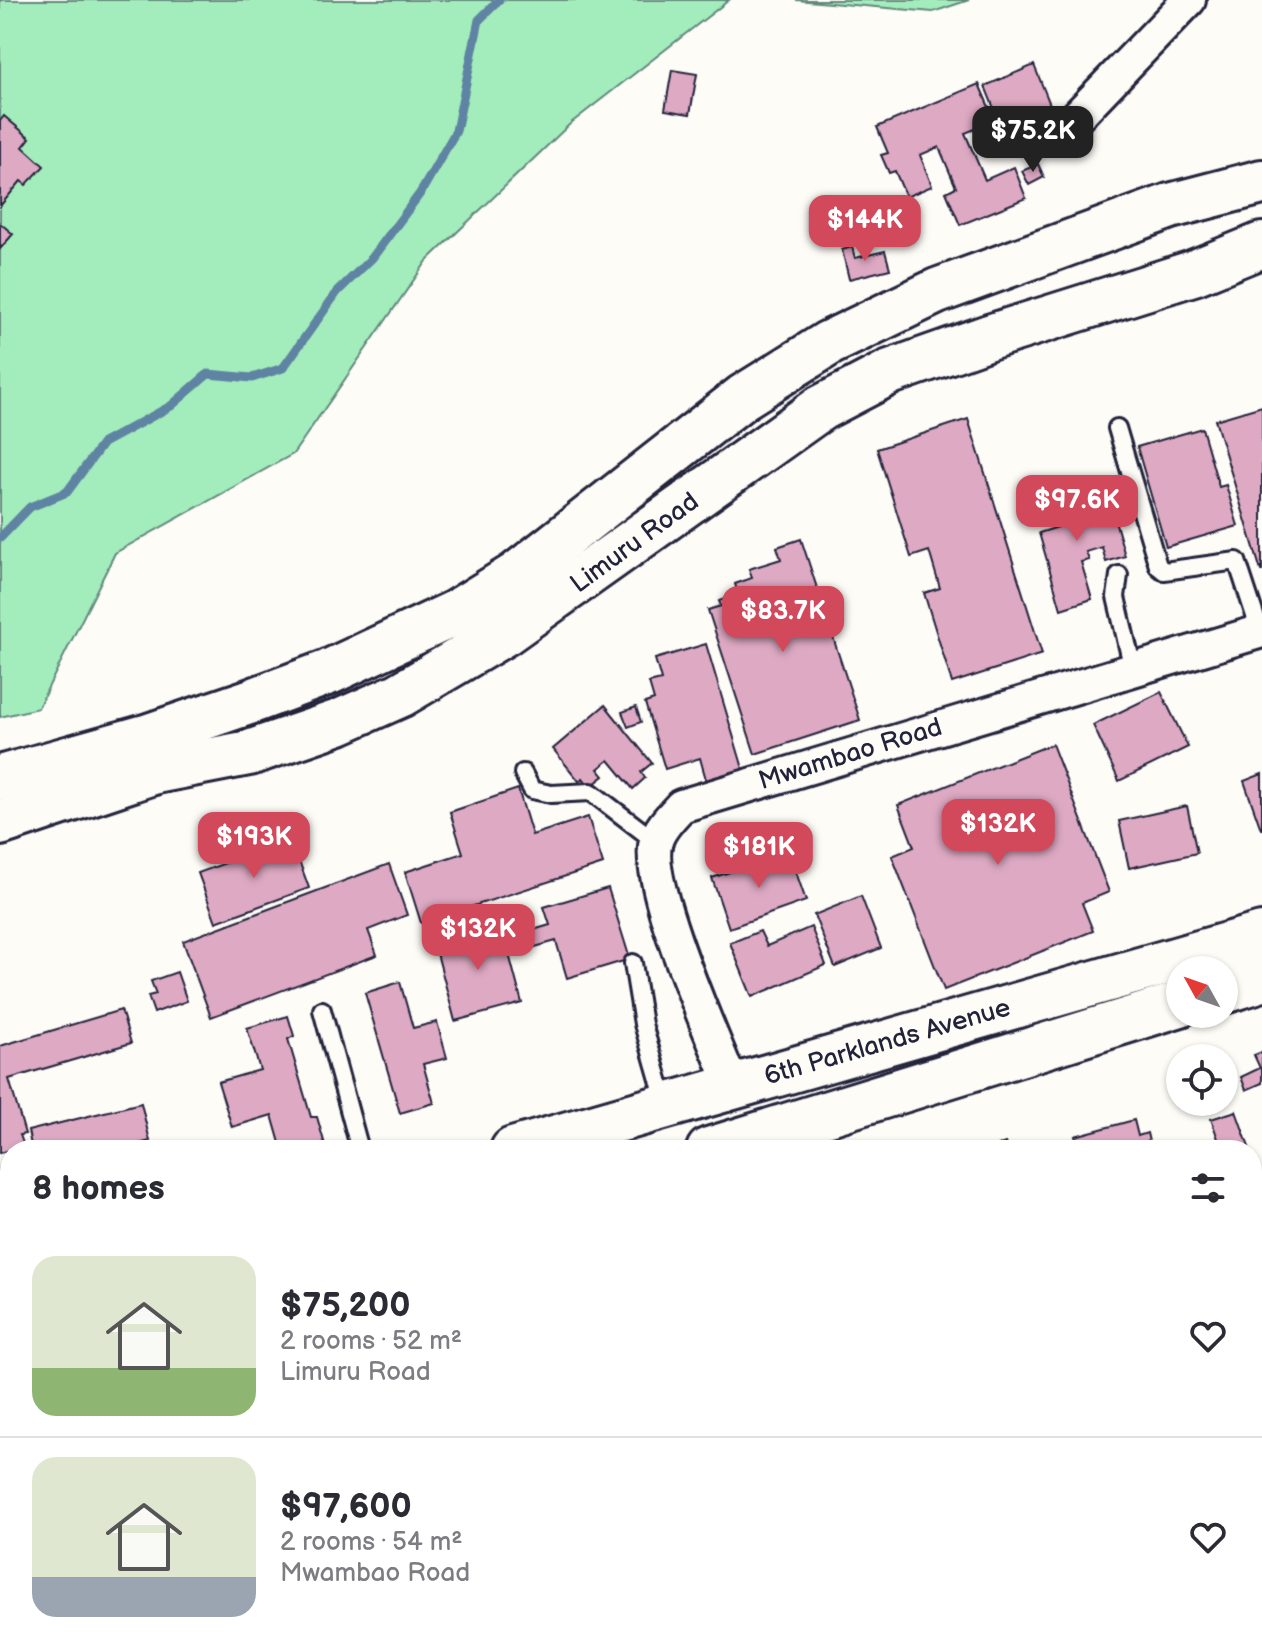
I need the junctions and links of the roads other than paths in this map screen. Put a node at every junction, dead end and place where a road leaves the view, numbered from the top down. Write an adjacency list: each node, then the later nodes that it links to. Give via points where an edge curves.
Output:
1 (1189, 0): 2 (street)
2 (1061, 133)
3 (1262, 182): 10 (main road, via 1170,206 972,277 864,324 743,397 487,596 370,654 188,724)
4 (1262, 245): 11 (main road, Limuru Road, via 1193,273 890,372 821,408 505,633 400,695 249,753 156,771)
5 (1117, 428): 7 (lane, via 1158,566 1164,571 1237,561)
6 (1119, 575): 8 (lane, via 1116,597)
7 (1261, 631): 8 (street, Mwambao Road)
8 (1133, 669): 12 (street, Mwambao Road, via 681,806)
9 (523, 773): 12 (lane, via 532,790 591,792)
10 (0, 778)
11 (0, 823)
12 (655, 841): 19 (street, via 664,904)
13 (1262, 935): 19 (main road, 6th Parklands Avenue)
14 (633, 963): 20 (lane)
15 (1262, 979): 16 (main road)
16 (1238, 987)
17 (1166, 1008): 23 (main road, 6th Parklands Avenue)
18 (322, 1010): 21 (lane)
19 (732, 1085): 20 (main road, 6th Parklands Avenue)
20 (666, 1106): 22 (main road, 6th Parklands Avenue)
21 (357, 1140)
22 (548, 1140)
23 (741, 1140)

